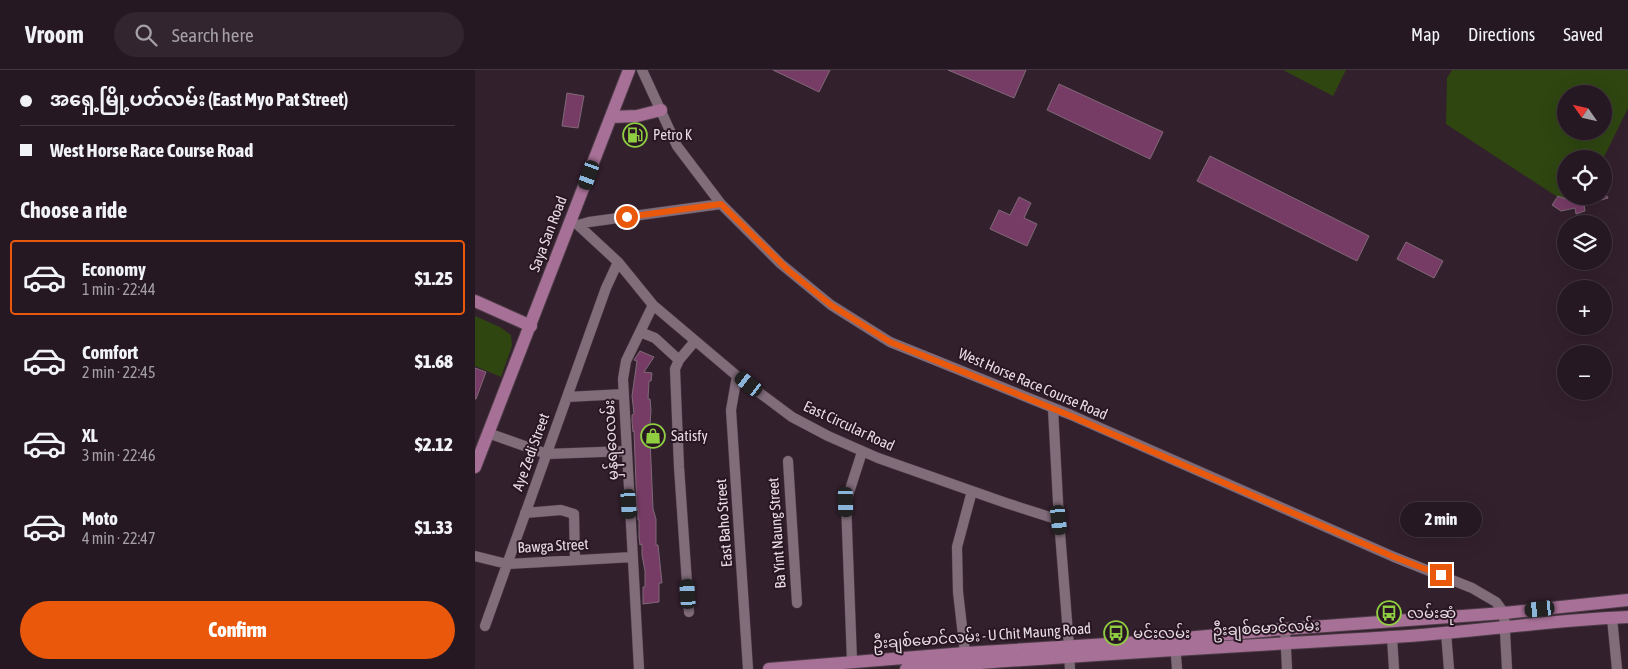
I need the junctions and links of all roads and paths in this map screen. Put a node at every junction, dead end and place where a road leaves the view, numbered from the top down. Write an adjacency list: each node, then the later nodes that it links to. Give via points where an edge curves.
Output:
1 (629, 70): 4 (main road, Saya San Road)
2 (642, 70): 3 (street, West Horse Race Course Road)
3 (661, 110): 4 (main road, via 637,116); 5 (street, West Horse Race Course Road, via 677,146)
4 (611, 117): 6 (main road, Saya San Road)
5 (721, 204): 6 (street); 17 (street, West Horse Race Course Road, via 791,273 831,305 890,342)
6 (575, 224): 7 (street, East Circular Road); 10 (main road, Saya San Road)
7 (618, 262): 9 (street, East Circular Road); 16 (street, Aye Zedi Street)
8 (475, 301): 10 (main road)
9 (653, 305): 11 (street, မှန်ရဝေလမ်း); 12 (street, East Circular Road)
10 (531, 326): 18 (main road, Saya San Road)
11 (640, 332): 13 (street, via 655,338); 15 (street, မှန်ရဝေလမ်း, via 626,361)
12 (695, 341): 13 (street); 14 (street, East Circular Road)
13 (679, 360): 34 (street, via 675,369)
14 (737, 376): 21 (street, East Circular Road, via 792,417); 49 (street, East Baho Street, via 731,410)
15 (624, 394): 16 (street); 20 (street, မှန်ရဝေလမ်း)
16 (567, 397): 22 (street, Aye Zedi Street)
17 (1053, 409): 27 (street); 35 (street, West Horse Race Course Road, via 1472,588 1496,602)
18 (488, 433): 19 (main road, Saya San Road); 22 (street)
19 (478, 448): 24 (main road, Saya San Road)
20 (627, 451): 22 (street); 29 (street, မှန်ရဝေလမ်း)
21 (862, 452): 25 (street, East Circular Road); 46 (street, via 846,502)
22 (547, 454): 26 (street, Aye Zedi Street)
23 (788, 462): 33 (street, Ba Yint Naung Street)
24 (475, 468)
25 (972, 492): 27 (street, East Circular Road); 47 (street, via 957,546)
26 (525, 513): 30 (street, via 561,510 574,514); 31 (street, Aye Zedi Street)
27 (1059, 520): 45 (street)
28 (475, 556): 31 (street, Bawga Street)
29 (633, 557): 30 (street, Bawga Street); 48 (street, မှန်ရဝေလမ်း)
30 (575, 560): 31 (street, Bawga Street)
31 (507, 564): 38 (street, Aye Zedi Street)
32 (1628, 600): 35 (main road)
33 (797, 602)
34 (689, 612)
35 (1504, 613): 39 (street); 40 (main road)
36 (1628, 617): 37 (main road, ဦးချစ်မောင်လမ်း)
37 (1612, 618): 39 (main road, ဦးချစ်မောင်လမ်း); 57 (street)
38 (485, 626)
39 (1505, 627): 41 (main road, ဦးချစ်မောင်လမ်း); 56 (street)
40 (1285, 629): 43 (street); 44 (main road)
41 (1446, 633): 42 (main road, ဦးချစ်မောင်လမ်း); 55 (street)
42 (1392, 637): 43 (main road, ဦးချစ်မောင်လမ်း); 54 (street)
43 (1287, 642): 44 (main road, ဦးချစ်မောင်လမ်း); 53 (street)
44 (1176, 644): 45 (main road, ဦးချစ်မောင်လမ်း); 52 (street)
45 (1069, 657): 47 (main road, ဦးချစ်မောင်လမ်း)
46 (852, 662): 47 (main road, ဦးချစ်မောင်လမ်း - U Chit Maung Road); 50 (main road)
47 (965, 662): 51 (main road, ဦးချစ်မောင်လမ်း)
48 (639, 669)
49 (748, 669)
50 (769, 669)
51 (906, 669)
52 (1177, 669)
53 (1287, 669)
54 (1394, 669)
55 (1449, 669)
56 (1507, 669)
57 (1617, 669)

